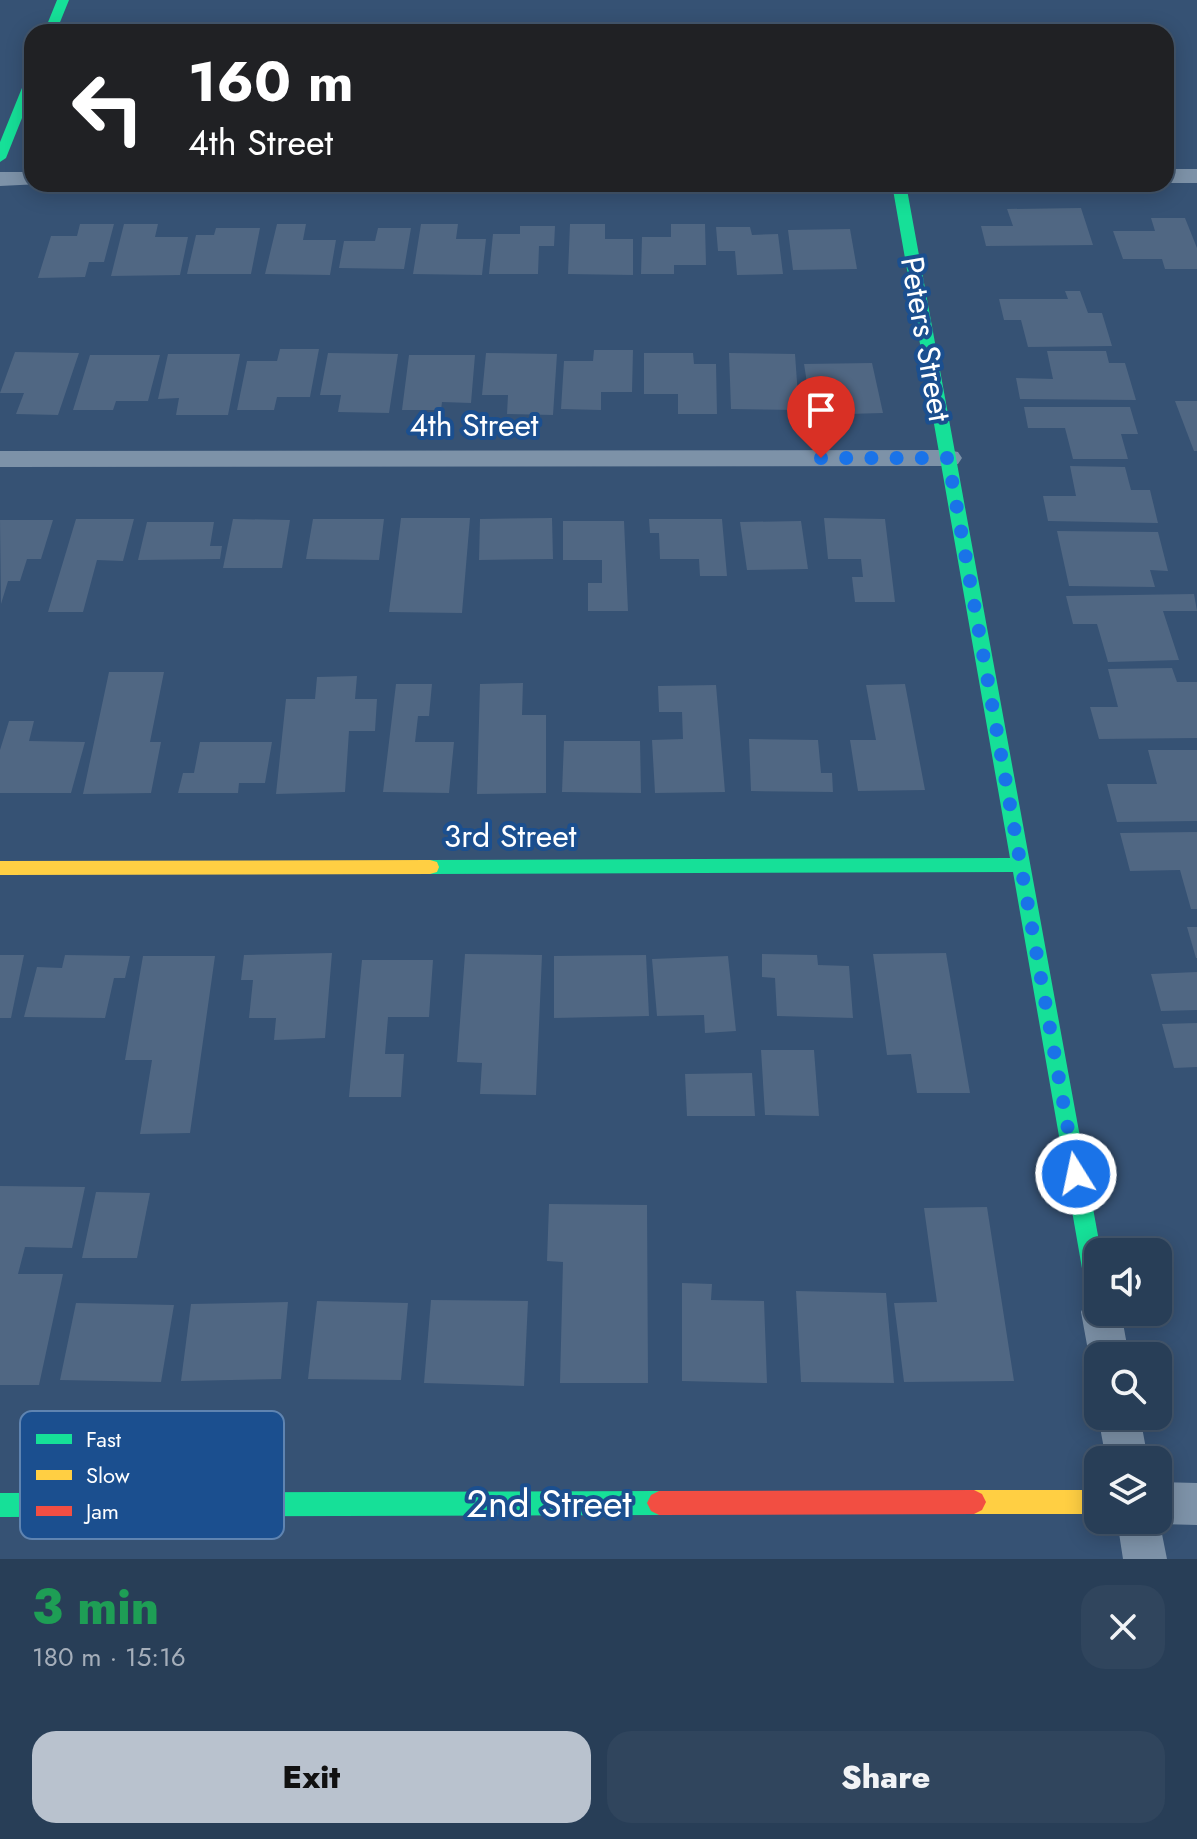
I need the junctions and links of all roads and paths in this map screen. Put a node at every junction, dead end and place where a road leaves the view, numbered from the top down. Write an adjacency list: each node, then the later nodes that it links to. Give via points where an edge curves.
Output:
1 (63, 0): 2 (street)
2 (53, 24)
3 (24, 98): 4 (street)
4 (0, 158)
5 (1174, 176): 6 (street)
6 (1197, 176)
7 (0, 179): 8 (street)
8 (24, 179)
9 (900, 192): 10 (street, Peters Street)
10 (948, 458): 11 (street, 4th Street); 12 (street, Peters Street)
11 (0, 459)
12 (1020, 865): 13 (street, 3rd Street); 14 (street, Peters Street)
13 (0, 868)
14 (1087, 1238)
15 (1084, 1502): 17 (street, 2nd Street)
16 (1172, 1503): 18 (street)
17 (284, 1504)
18 (1197, 1504)
19 (0, 1505): 20 (street, 2nd Street)
20 (20, 1505)
21 (1141, 1534): 22 (street)
22 (1145, 1559)

